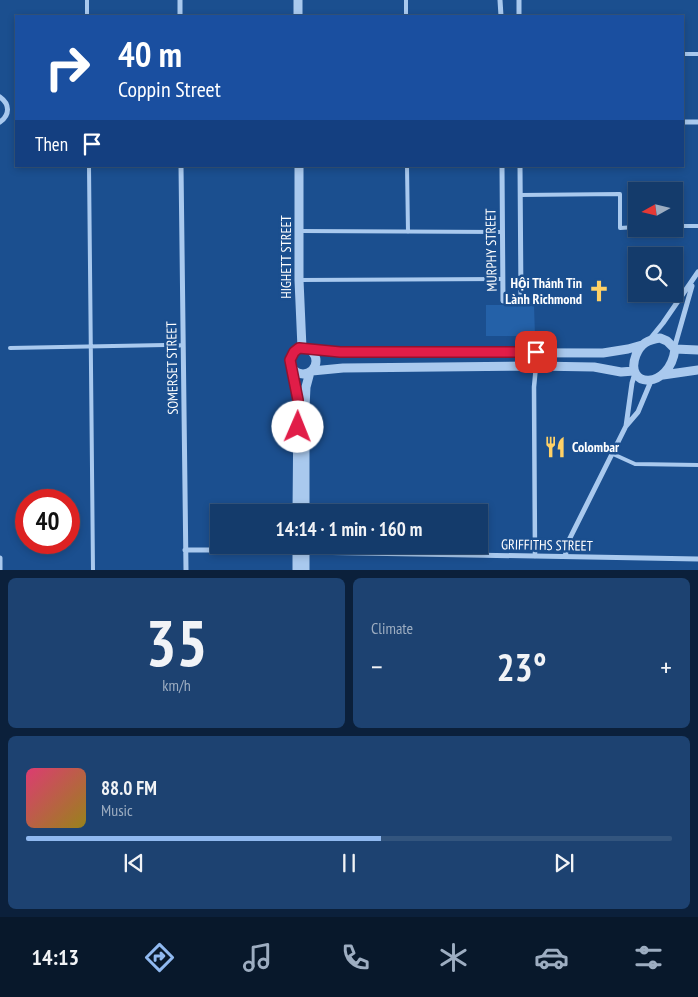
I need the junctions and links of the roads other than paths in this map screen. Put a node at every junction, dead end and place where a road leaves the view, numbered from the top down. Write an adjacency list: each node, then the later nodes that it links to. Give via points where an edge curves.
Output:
1 (87, 0): 7 (lane)
2 (180, 0): 8 (street)
3 (298, 0): 9 (street)
4 (406, 0): 10 (lane)
5 (500, 0): 11 (street)
6 (519, 0): 12 (street)
7 (88, 15)
8 (180, 15)
9 (298, 15)
10 (406, 15)
11 (500, 15)
12 (519, 15)
13 (684, 54): 14 (lane)
14 (698, 54)
15 (0, 97): 16 (street)
16 (8, 107): 17 (street); 18 (street, via 7,115)
17 (15, 107)
18 (0, 122)
19 (684, 122): 20 (street)
20 (698, 122)
21 (89, 167): 40 (lane)
22 (181, 167): 39 (street, SOMERSET STREET)
23 (300, 167): 31 (street, HIGHETT STREET)
24 (408, 167): 32 (lane)
25 (502, 167): 33 (street, MURPHY STREET)
26 (520, 167): 27 (street, MURPHY STREET)
27 (520, 195): 30 (lane, via 620,194 620,228); 35 (street, MURPHY STREET, via 521,300 503,301)
28 (683, 226): 29 (lane)
29 (698, 226)
30 (628, 228)
31 (299, 231): 32 (lane); 36 (street, HIGHETT STREET)
32 (408, 232): 33 (lane)
33 (502, 232): 35 (street, MURPHY STREET)
34 (696, 277): 37 (street); 44 (street)
35 (503, 279): 36 (lane)
36 (299, 280): 43 (street, HIGHETT STREET)
37 (646, 342): 43 (street, via 603,353 340,352); 44 (street, via 660,338); 50 (street, via 634,363)
38 (165, 345): 40 (lane)
39 (183, 345): 41 (lane); 58 (street, SOMERSET STREET)
40 (90, 346): 42 (lane); 68 (lane)
41 (175, 346)
42 (10, 348)
43 (304, 348): 46 (street, via 292,354); 49 (street, via 311,350 316,358)
44 (674, 349): 45 (street); 51 (street, via 674,358)
45 (698, 350)
46 (290, 365): 49 (street, via 298,374); 56 (street, via 298,400)
47 (536, 366): 49 (street, via 343,368); 50 (street, via 594,367); 63 (street)
48 (698, 370): 51 (street)
49 (311, 372): 57 (street, via 305,407)
50 (635, 372): 52 (street); 53 (street)
51 (663, 375): 52 (street)
52 (651, 381): 53 (street, via 638,412)
53 (626, 426): 54 (street)
54 (613, 454): 55 (lane, via 635,464); 64 (street, via 568,542)
55 (698, 465)
56 (297, 504)
57 (305, 504)
58 (186, 550): 59 (street, GRIFFITHS STREET); 69 (street, SOMERSET STREET)
59 (210, 550)
60 (300, 554): 70 (street)
61 (302, 554): 71 (street)
62 (476, 554): 63 (street, GRIFFITHS STREET)
63 (535, 556): 64 (street, GRIFFITHS STREET)
64 (565, 557): 66 (street, GRIFFITHS STREET)
65 (0, 558): 67 (street)
66 (698, 559)
67 (0, 570)
68 (93, 570)
69 (186, 570)
70 (297, 570)
71 (305, 570)

